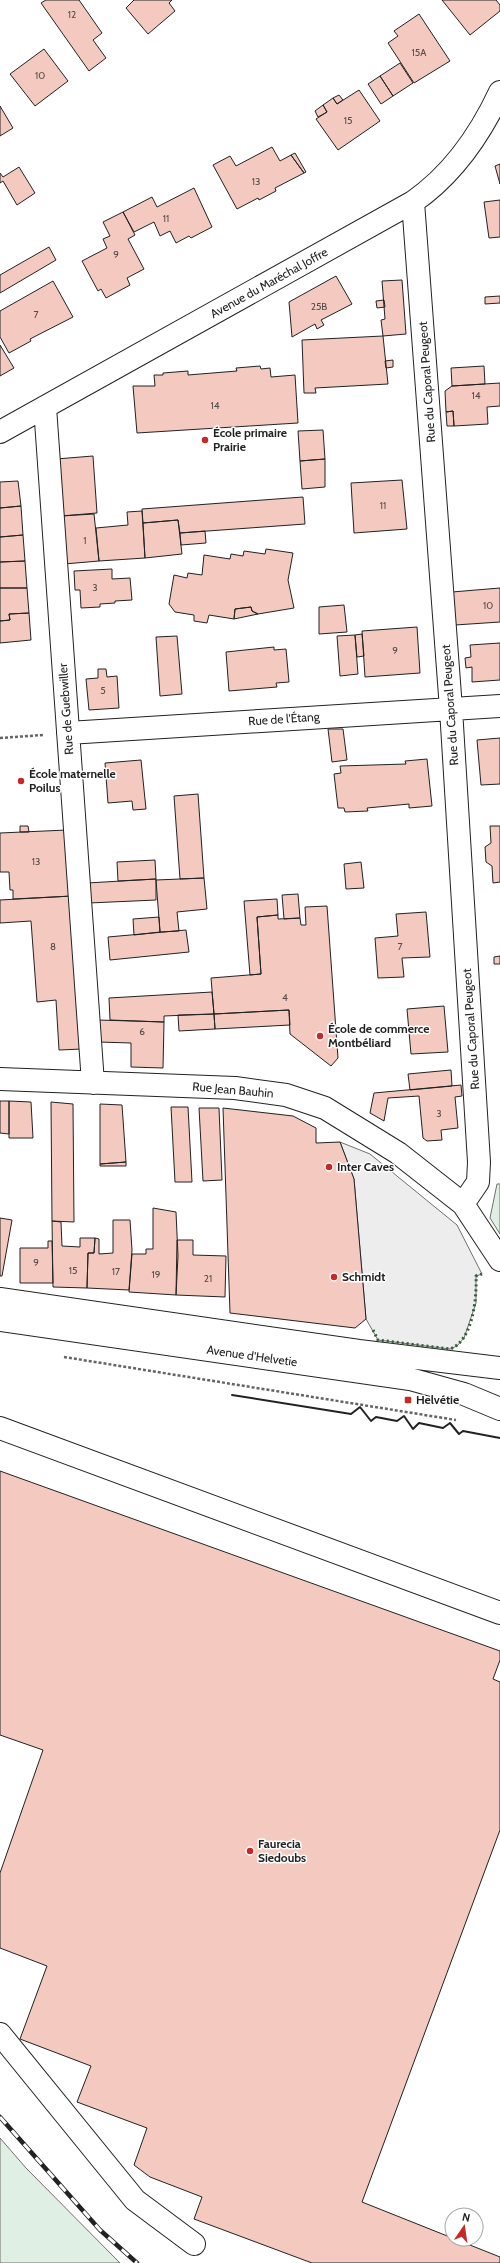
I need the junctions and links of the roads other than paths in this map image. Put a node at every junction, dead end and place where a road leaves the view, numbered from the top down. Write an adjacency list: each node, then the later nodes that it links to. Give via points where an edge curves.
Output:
1 (500, 92): 2 (street, Avenue du Maréchal Joffre, via 488,118 463,154 433,188)
2 (413, 202): 3 (street, Avenue du Maréchal Joffre); 6 (street, Rue du Caporal Peugeot)
3 (45, 407): 4 (street, Avenue du Maréchal Joffre); 7 (street, Rue de Guebwiller)
4 (0, 432)
5 (500, 706): 6 (street, Rue de l'Étang)
6 (451, 709): 7 (street, Rue de l'Étang); 10 (street, Rue du Caporal Peugeot, via 480,1162 478,1182)
7 (68, 734): 9 (street, Rue de Guebwiller)
8 (0, 1079): 9 (street, Rue Jean Bauhin)
9 (93, 1083): 10 (street, Rue Jean Bauhin, via 235,1088 286,1095 325,1108 398,1153)
10 (463, 1204): 11 (street, Rue Jean Bauhin)
11 (500, 1260)
12 (0, 1299): 14 (street, Avenue d'Helvetie, via 359,1351)
13 (0, 1320): 15 (street, Avenue d'Helvetie, via 410,1379 464,1394)
14 (500, 1368)
15 (500, 1409)
16 (0, 1428): 17 (street)
17 (500, 1613)
18 (0, 2034): 19 (street, via 135,2200)
19 (194, 2244)

